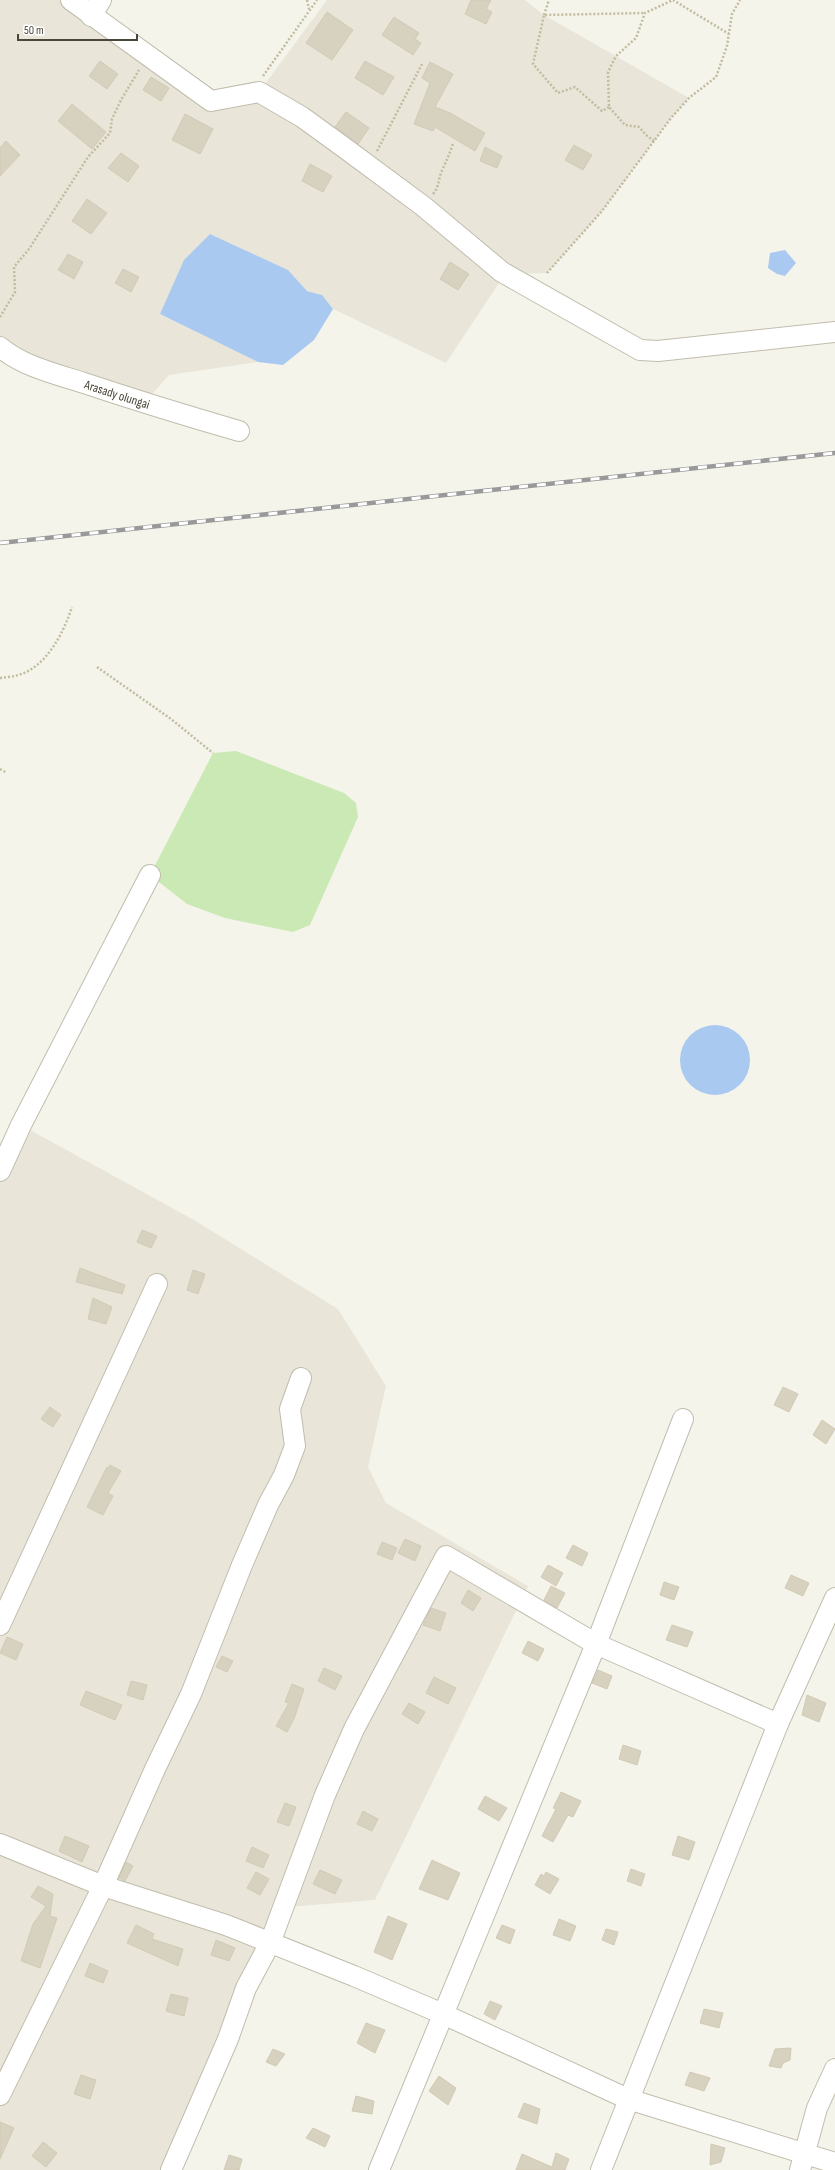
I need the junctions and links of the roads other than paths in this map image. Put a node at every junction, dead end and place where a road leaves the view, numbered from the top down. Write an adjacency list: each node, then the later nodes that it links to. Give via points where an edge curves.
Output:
1 (71, 0): 2 (street)
2 (96, 8): 3 (street, via 149,56 211,101 259,92 302,117 423,206 505,274 640,350 658,351)
3 (835, 332)
4 (0, 347): 5 (street, Arasady olungai, via 11,356 59,375)
5 (239, 432)
6 (150, 875): 7 (street, via 21,1125)
7 (0, 1171)
8 (157, 1284): 12 (street)
9 (301, 1378): 16 (street, via 290,1409 295,1446 284,1475 242,1565 191,1694)
10 (683, 1420): 13 (street)
11 (835, 1598): 14 (street)
12 (0, 1625)
13 (596, 1644): 14 (street); 17 (street, via 446,1556 354,1729 325,1795); 18 (street)
14 (778, 1724): 21 (street)
15 (0, 1844): 16 (street)
16 (103, 1886): 17 (street, via 226,1925); 20 (street)
17 (270, 1943): 18 (street); 24 (street, via 246,1988 228,2039)
18 (443, 2014): 21 (street); 25 (street)
19 (835, 2069): 22 (street, via 817,2108)
20 (0, 2094)
21 (628, 2099): 22 (street); 26 (street)
22 (803, 2162): 23 (street)
23 (835, 2163)
24 (171, 2170)
25 (379, 2170)
26 (601, 2170)

